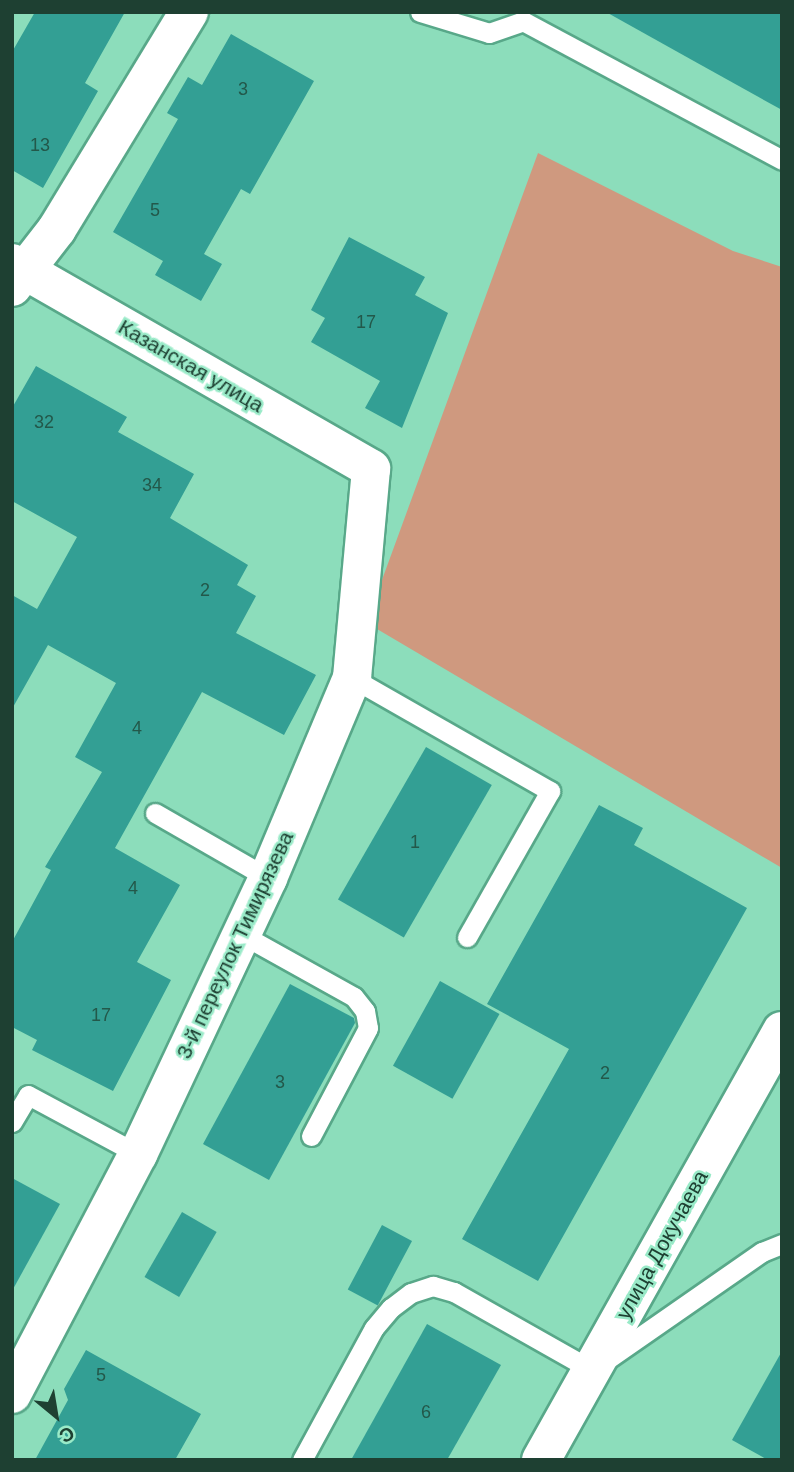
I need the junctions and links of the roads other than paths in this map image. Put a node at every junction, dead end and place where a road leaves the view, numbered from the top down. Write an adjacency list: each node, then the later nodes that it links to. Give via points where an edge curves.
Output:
1 (189, 12): 5 (street, via 57,229)
2 (420, 12): 3 (lane, via 489,33)
3 (525, 16): 4 (lane)
4 (782, 160)
5 (16, 273): 6 (street, Казанская улица)
6 (370, 469): 7 (street, 3-й переулок Тимирязева)
7 (352, 678): 9 (street, 3-й переулок Тимирязева); 11 (lane, via 550,790)
8 (155, 813): 9 (lane)
9 (268, 878): 10 (street, 3-й переулок Тимирязева)
10 (241, 934): 14 (lane, via 355,997 365,1011 368,1028); 15 (street, 3-й переулок Тимирязева)
11 (467, 937)
12 (782, 1031): 17 (street, улица Докучаева)
13 (12, 1122): 15 (lane, via 28,1095)
14 (312, 1136)
15 (138, 1154): 18 (street, 3-й переулок Тимирязева)
16 (782, 1244): 17 (lane, via 762,1252)
17 (592, 1370): 19 (lane, via 454,1292 433,1286 411,1293 374,1328); 20 (street, улица Докучаева)
18 (12, 1394)
19 (302, 1460)
20 (541, 1460)

